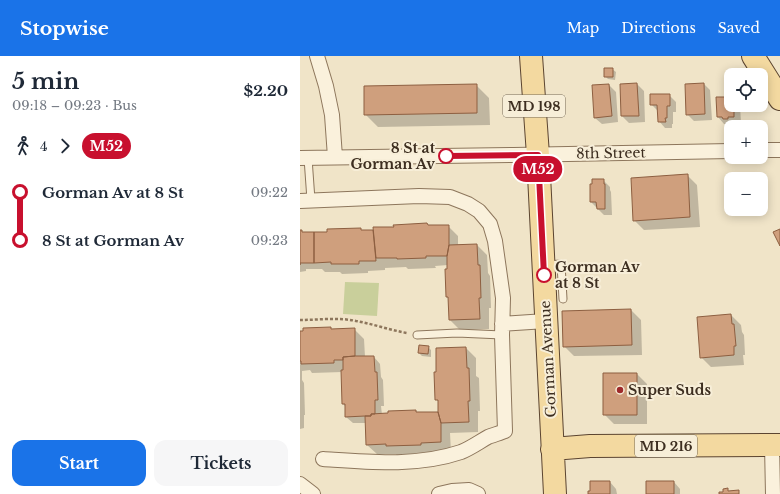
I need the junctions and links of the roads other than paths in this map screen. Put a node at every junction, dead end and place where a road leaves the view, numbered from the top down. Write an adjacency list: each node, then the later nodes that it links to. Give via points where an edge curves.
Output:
1 (317, 56): 9 (street, via 332,115)
2 (531, 56): 8 (main road, Gorman Avenue / MD 198)
3 (753, 56): 4 (main road)
4 (780, 99)
5 (768, 150): 6 (street)
6 (780, 150)
7 (724, 151): 8 (street, 8th Street)
8 (538, 155): 9 (street, 8th Street); 12 (main road, Gorman Avenue / MD 198)
9 (334, 157): 10 (street, 8th Street)
10 (304, 158): 11 (lane)
11 (306, 201): 15 (street, via 450,197 479,211 490,224 495,241 503,298)
12 (543, 265): 13 (lane, via 561,264); 14 (main road, Gorman Avenue / MD 198)
13 (563, 299)
14 (546, 321): 15 (street); 18 (main road, Gorman Avenue / MD 198)
15 (502, 330): 16 (lane); 19 (street, via 505,431 448,456 429,459 398,462)
16 (418, 335)
17 (776, 445): 18 (main road, MD 216, via 590,446); 25 (street)
18 (552, 449): 24 (main road, Gorman Avenue / MD 198)
19 (323, 459)
20 (300, 484): 21 (street)
21 (313, 494)
22 (439, 494): 23 (street, via 469,490)
23 (478, 494)
24 (555, 494)
25 (773, 494)

